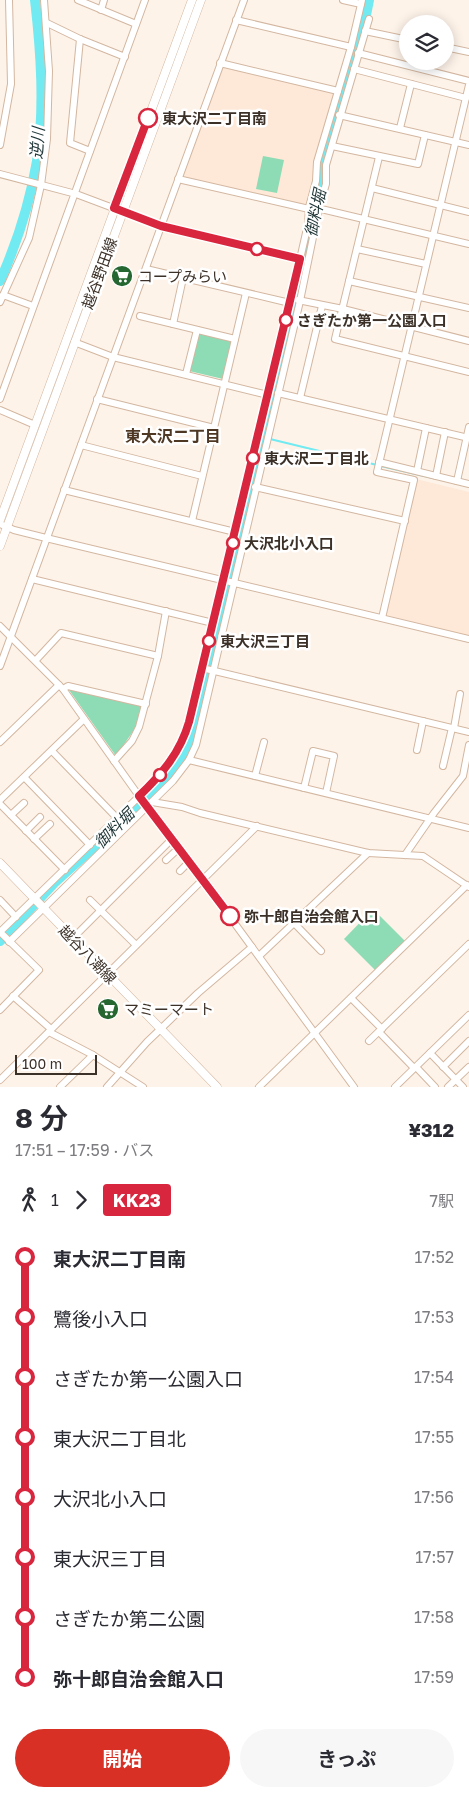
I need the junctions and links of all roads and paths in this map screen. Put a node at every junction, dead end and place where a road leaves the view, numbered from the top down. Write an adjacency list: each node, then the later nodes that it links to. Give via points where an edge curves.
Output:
1 (9, 0): 33 (street, via 10,84)
2 (44, 0): 14 (street)
3 (78, 0): 11 (street)
4 (104, 0): 11 (street)
5 (145, 0): 15 (street)
6 (192, 0): 48 (main road, 越谷野田線)
7 (201, 0): 48 (main road, 越谷野田線)
8 (244, 0): 13 (street)
9 (343, 0): 10 (street)
10 (361, 2): 19 (street)
11 (101, 10): 15 (street)
12 (369, 18): 16 (street)
13 (236, 20): 19 (street); 24 (street)
14 (47, 23): 18 (street); 43 (street, via 48,120)
15 (136, 24): 23 (street)
16 (365, 31): 17 (street); 22 (street)
17 (399, 38)
18 (80, 40): 23 (street); 39 (street, via 70,143)
19 (351, 47): 29 (street)
20 (454, 49): 21 (street)
21 (469, 52)
22 (358, 53): 25 (street); 26 (street)
23 (125, 57): 39 (street)
24 (220, 63): 29 (street); 42 (street)
25 (354, 68): 27 (street); 31 (street)
26 (469, 81)
27 (411, 84): 30 (street); 32 (street)
28 (469, 85): 30 (street)
29 (338, 91): 31 (street)
30 (466, 98): 35 (street)
31 (337, 114): 34 (street); 38 (street); 47 (street, via 317,162)
32 (400, 128)
33 (1, 132): 36 (street)
34 (425, 135): 35 (street); 40 (street, via 418,164)
35 (456, 142): 37 (street); 46 (street)
36 (0, 145)
37 (469, 145)
38 (332, 146): 40 (street); 47 (street, via 326,165 326,184)
39 (90, 150): 45 (street)
40 (379, 157): 44 (street)
41 (0, 174): 43 (street)
42 (178, 179): 47 (street); 51 (street)
43 (39, 185): 45 (street); 61 (street, via 29,238)
44 (372, 188): 46 (street); 50 (street)
45 (76, 194): 48 (street); 65 (street)
46 (440, 205): 49 (street); 52 (street)
47 (314, 207): 50 (street); 55 (street); 63 (street)
48 (118, 210): 51 (street); 75 (main road, 越谷野田線); 88 (main road, 越谷野田線)
49 (469, 212)
50 (364, 220): 52 (street); 54 (street)
51 (161, 226): 55 (street); 57 (street)
52 (432, 236): 53 (street); 56 (street)
53 (469, 244)
54 (357, 249): 56 (street); 59 (street)
55 (300, 259): 63 (street)
56 (426, 264): 62 (street)
57 (146, 269): 58 (street); 77 (street)
58 (184, 278): 60 (street); 70 (street)
59 (350, 281): 62 (street); 68 (street)
60 (246, 293): 63 (street); 73 (street)
61 (3, 294): 64 (street); 65 (street)
62 (418, 296): 67 (street); 71 (street)
63 (295, 301): 66 (street); 81 (street); 82 (street)
64 (0, 302)
65 (32, 306): 84 (street)
66 (322, 306): 68 (street); 83 (street)
67 (469, 308)
68 (343, 309): 71 (street); 76 (street, via 335,339)
69 (140, 316): 70 (street)
70 (173, 324): 72 (street)
71 (411, 326): 74 (street); 76 (street)
72 (197, 330): 73 (street); 79 (street)
73 (235, 339): 80 (street)
74 (469, 341)
75 (74, 342): 77 (street); 106 (main road, 越谷野田線)
76 (404, 356): 78 (street); 87 (street)
77 (113, 357): 79 (street); 85 (street)
78 (469, 370)
79 (186, 374): 80 (street)
80 (224, 384): 82 (street); 90 (street)
81 (278, 393): 83 (street); 101 (street, via 268,439)
82 (268, 395): 101 (street)
83 (300, 398): 87 (street)
84 (0, 399)
85 (97, 399): 90 (street); 94 (street)
86 (0, 410): 88 (street)
87 (389, 419): 91 (street); 95 (street)
88 (35, 425): 103 (main road, 越谷野田線)
89 (469, 427): 93 (street)
90 (214, 428): 97 (street)
91 (426, 428): 92 (street); 96 (street)
92 (445, 432): 93 (street); 98 (street)
93 (468, 438): 99 (street)
94 (81, 445): 97 (street); 102 (street)
95 (379, 462): 96 (street); 105 (street, via 376,472 414,480)
96 (417, 471): 98 (street)
97 (202, 476): 104 (street)
98 (436, 476): 99 (street)
99 (457, 481): 100 (street)
100 (469, 484)
101 (252, 486): 105 (street); 107 (street); 111 (street)
102 (64, 490): 104 (street); 108 (street)
103 (0, 520)
104 (192, 521): 107 (street)
105 (404, 521): 113 (street)
106 (4, 526): 108 (street); 109 (main road, 越谷野田線)
107 (235, 532): 111 (street)
108 (46, 538): 110 (street); 111 (street)
109 (0, 546)
110 (32, 579): 112 (street); 116 (street)
111 (229, 581): 113 (street); 114 (street); 122 (street)
112 (166, 611): 114 (street); 118 (street)
113 (382, 618): 117 (street)
114 (213, 623): 121 (street)
115 (0, 626): 116 (street)
116 (11, 636): 119 (street); 120 (street)
117 (469, 639)
118 (158, 656): 119 (street, via 61,633); 125 (street)
119 (36, 660): 123 (street)
120 (0, 666)
121 (203, 668): 122 (street); 143 (street, via 180,746)
122 (213, 671): 127 (street); 135 (street, via 196,745)
123 (61, 687): 125 (street); 126 (street); 130 (street)
124 (460, 694): 128 (street)
125 (146, 704): 136 (street, via 132,741)
126 (84, 719): 134 (street); 136 (street)
127 (423, 721): 128 (street); 133 (street)
128 (453, 728): 129 (street); 137 (street)
129 (469, 732)
130 (0, 742)
131 (264, 742): 138 (street)
132 (469, 744): 149 (street, via 463,776)
133 (417, 750)
134 (52, 751): 139 (street); 148 (street)
135 (189, 760): 138 (street); 143 (street, via 174,781)
136 (114, 761): 143 (street)
137 (443, 766)
138 (255, 776): 140 (street)
139 (25, 778): 142 (street); 156 (street)
140 (304, 788): 141 (street); 141 (street, via 313,751 334,756)
141 (326, 793): 149 (street)
142 (0, 800)
143 (145, 802): 148 (street); 151 (street, via 182,807); 155 (street); 170 (street)
144 (24, 803): 146 (street)
145 (0, 804): 146 (street)
146 (11, 815): 153 (street)
147 (40, 817): 153 (street)
148 (117, 818): 156 (street)
149 (431, 819): 152 (street); 159 (street)
150 (50, 824): 154 (street)
151 (257, 826): 158 (street); 165 (street)
152 (469, 828)
153 (26, 830): 154 (street)
154 (34, 838): 163 (street)
155 (172, 839): 157 (street); 171 (street)
156 (90, 845): 163 (street)
157 (179, 848): 160 (street); 161 (street)
158 (368, 853): 159 (street); 173 (street)
159 (406, 855): 166 (street, via 423,856)
160 (166, 860)
161 (189, 862): 164 (street); 165 (street)
162 (0, 863): 167 (main road, 越谷八潮線)
163 (65, 870): 167 (street)
164 (180, 871)
165 (203, 880): 177 (street); 178 (street)
166 (468, 886): 183 (street)
167 (35, 899): 170 (main road, 越谷八潮線); 172 (street)
168 (0, 900): 172 (street)
169 (90, 900): 171 (street)
170 (43, 907): 174 (main road, 越谷八潮線); 175 (street)
171 (100, 910): 174 (street); 177 (street)
172 (16, 917): 175 (street, via 0,932)
173 (294, 923): 179 (street); 180 (street)
174 (73, 938): 181 (main road, 越谷八潮線)
175 (8, 941): 182 (street, via 39,970)
176 (469, 944): 187 (street)
177 (136, 946): 181 (street)
178 (252, 947): 180 (street); 186 (street)
179 (321, 951)
180 (259, 956): 189 (street)
181 (107, 974): 186 (main road, 越谷八潮線); 188 (street)
182 (13, 996): 184 (street); 188 (street)
183 (351, 998): 187 (street); 189 (street)
184 (0, 1010)
185 (469, 1015): 192 (street)
186 (161, 1029): 197 (street); 203 (main road, 越谷八潮線)
187 (380, 1030): 190 (street); 196 (street)
188 (50, 1031): 193 (street); 198 (street)
189 (315, 1034): 204 (street); 205 (street)
190 (369, 1041)
191 (469, 1042): 194 (street)
192 (430, 1053): 194 (street); 196 (street)
193 (93, 1055): 197 (street); 200 (street)
194 (443, 1067): 199 (street)
195 (469, 1067): 199 (street)
196 (415, 1068): 206 (street); 207 (street)
197 (120, 1073): 201 (street); 202 (street)
198 (0, 1080)
199 (456, 1080): 208 (street); 209 (street)
200 (60, 1087)
201 (107, 1087)
202 (143, 1087)
203 (217, 1087)
204 (259, 1087)
205 (354, 1087)
206 (395, 1087)
207 (435, 1087)
208 (448, 1087)
209 (463, 1087)

